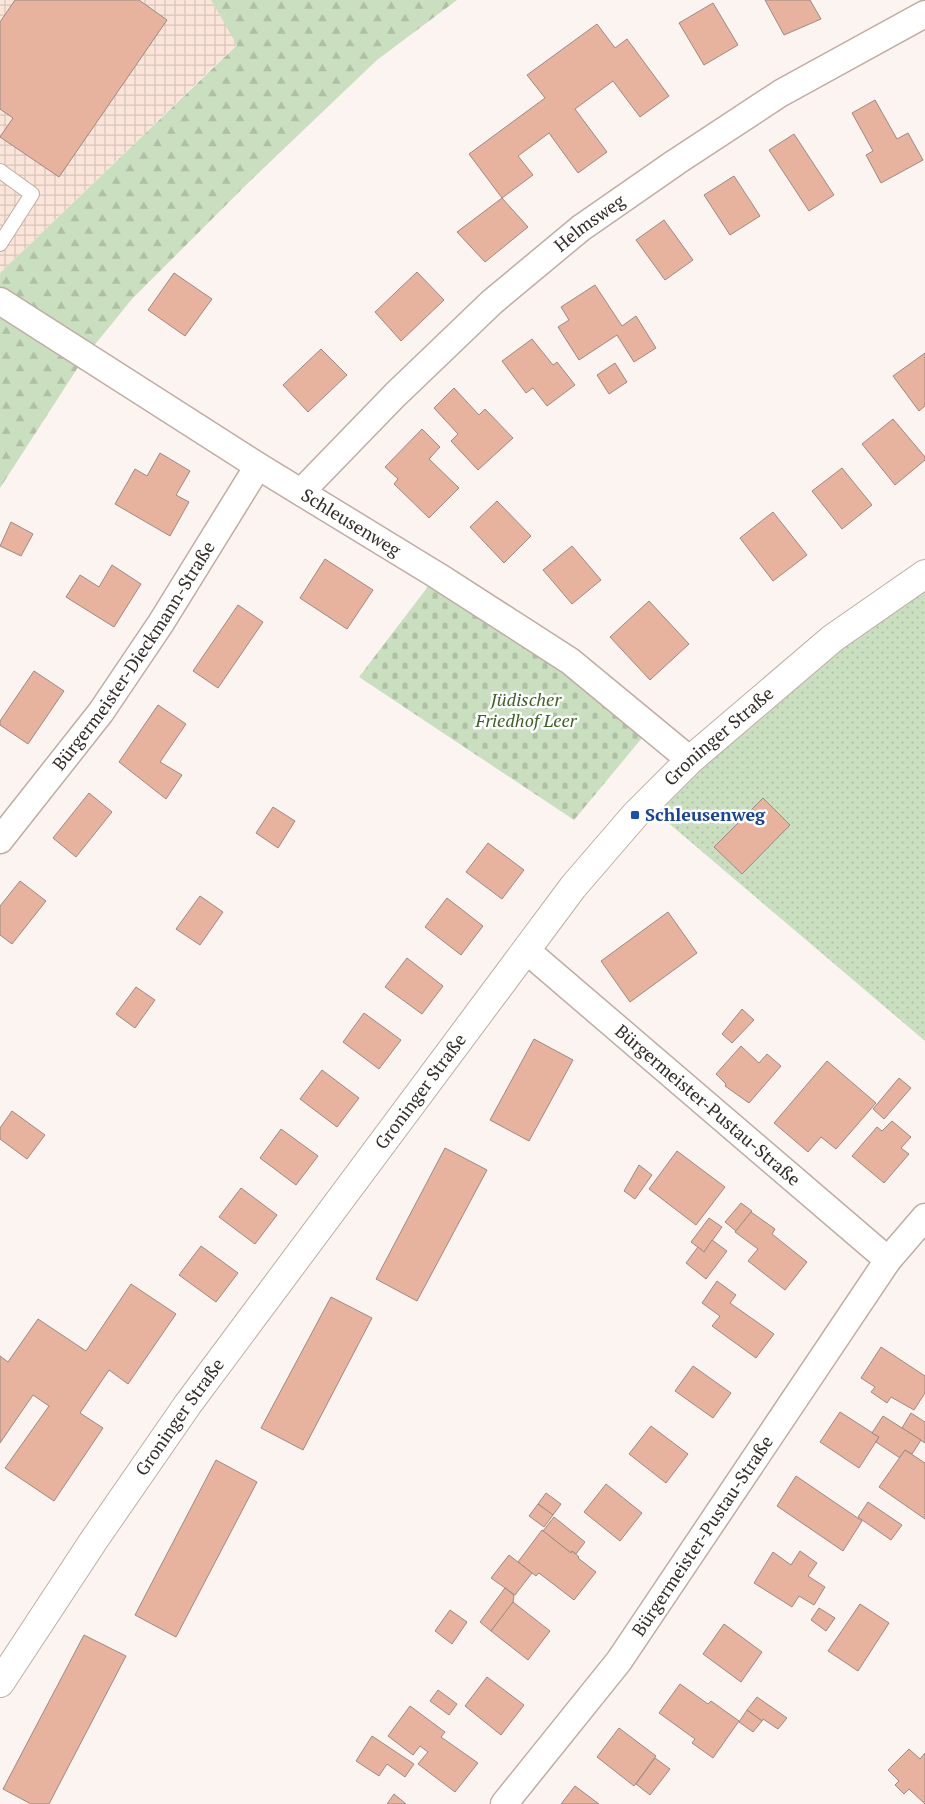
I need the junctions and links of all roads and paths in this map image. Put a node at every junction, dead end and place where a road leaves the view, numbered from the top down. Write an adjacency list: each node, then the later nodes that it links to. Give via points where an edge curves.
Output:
1 (925, 14): 6 (street, Helmsweg, via 781,93 581,228 492,302)
2 (0, 171): 3 (lane, via 32,194)
3 (0, 244)
4 (0, 301): 5 (street, Schleusenweg)
5 (258, 466): 6 (street, Schleusenweg); 9 (street, Bürgermeister-Dieckmann-Straße, via 161,623 101,712)
6 (301, 492): 8 (street, Schleusenweg, via 570,661)
7 (925, 574): 8 (street, Groninger Straße, via 833,638)
8 (690, 760): 10 (street, Groninger Straße, via 616,836)
9 (0, 840)
10 (526, 950): 12 (street, Bürgermeister-Pustau-Straße); 13 (street, Groninger Straße, via 188,1404)
11 (925, 1217): 12 (street, Bürgermeister-Pustau-Straße)
12 (888, 1260): 14 (street, Bürgermeister-Pustau-Straße, via 619,1661)
13 (0, 1683)
14 (504, 1804)

